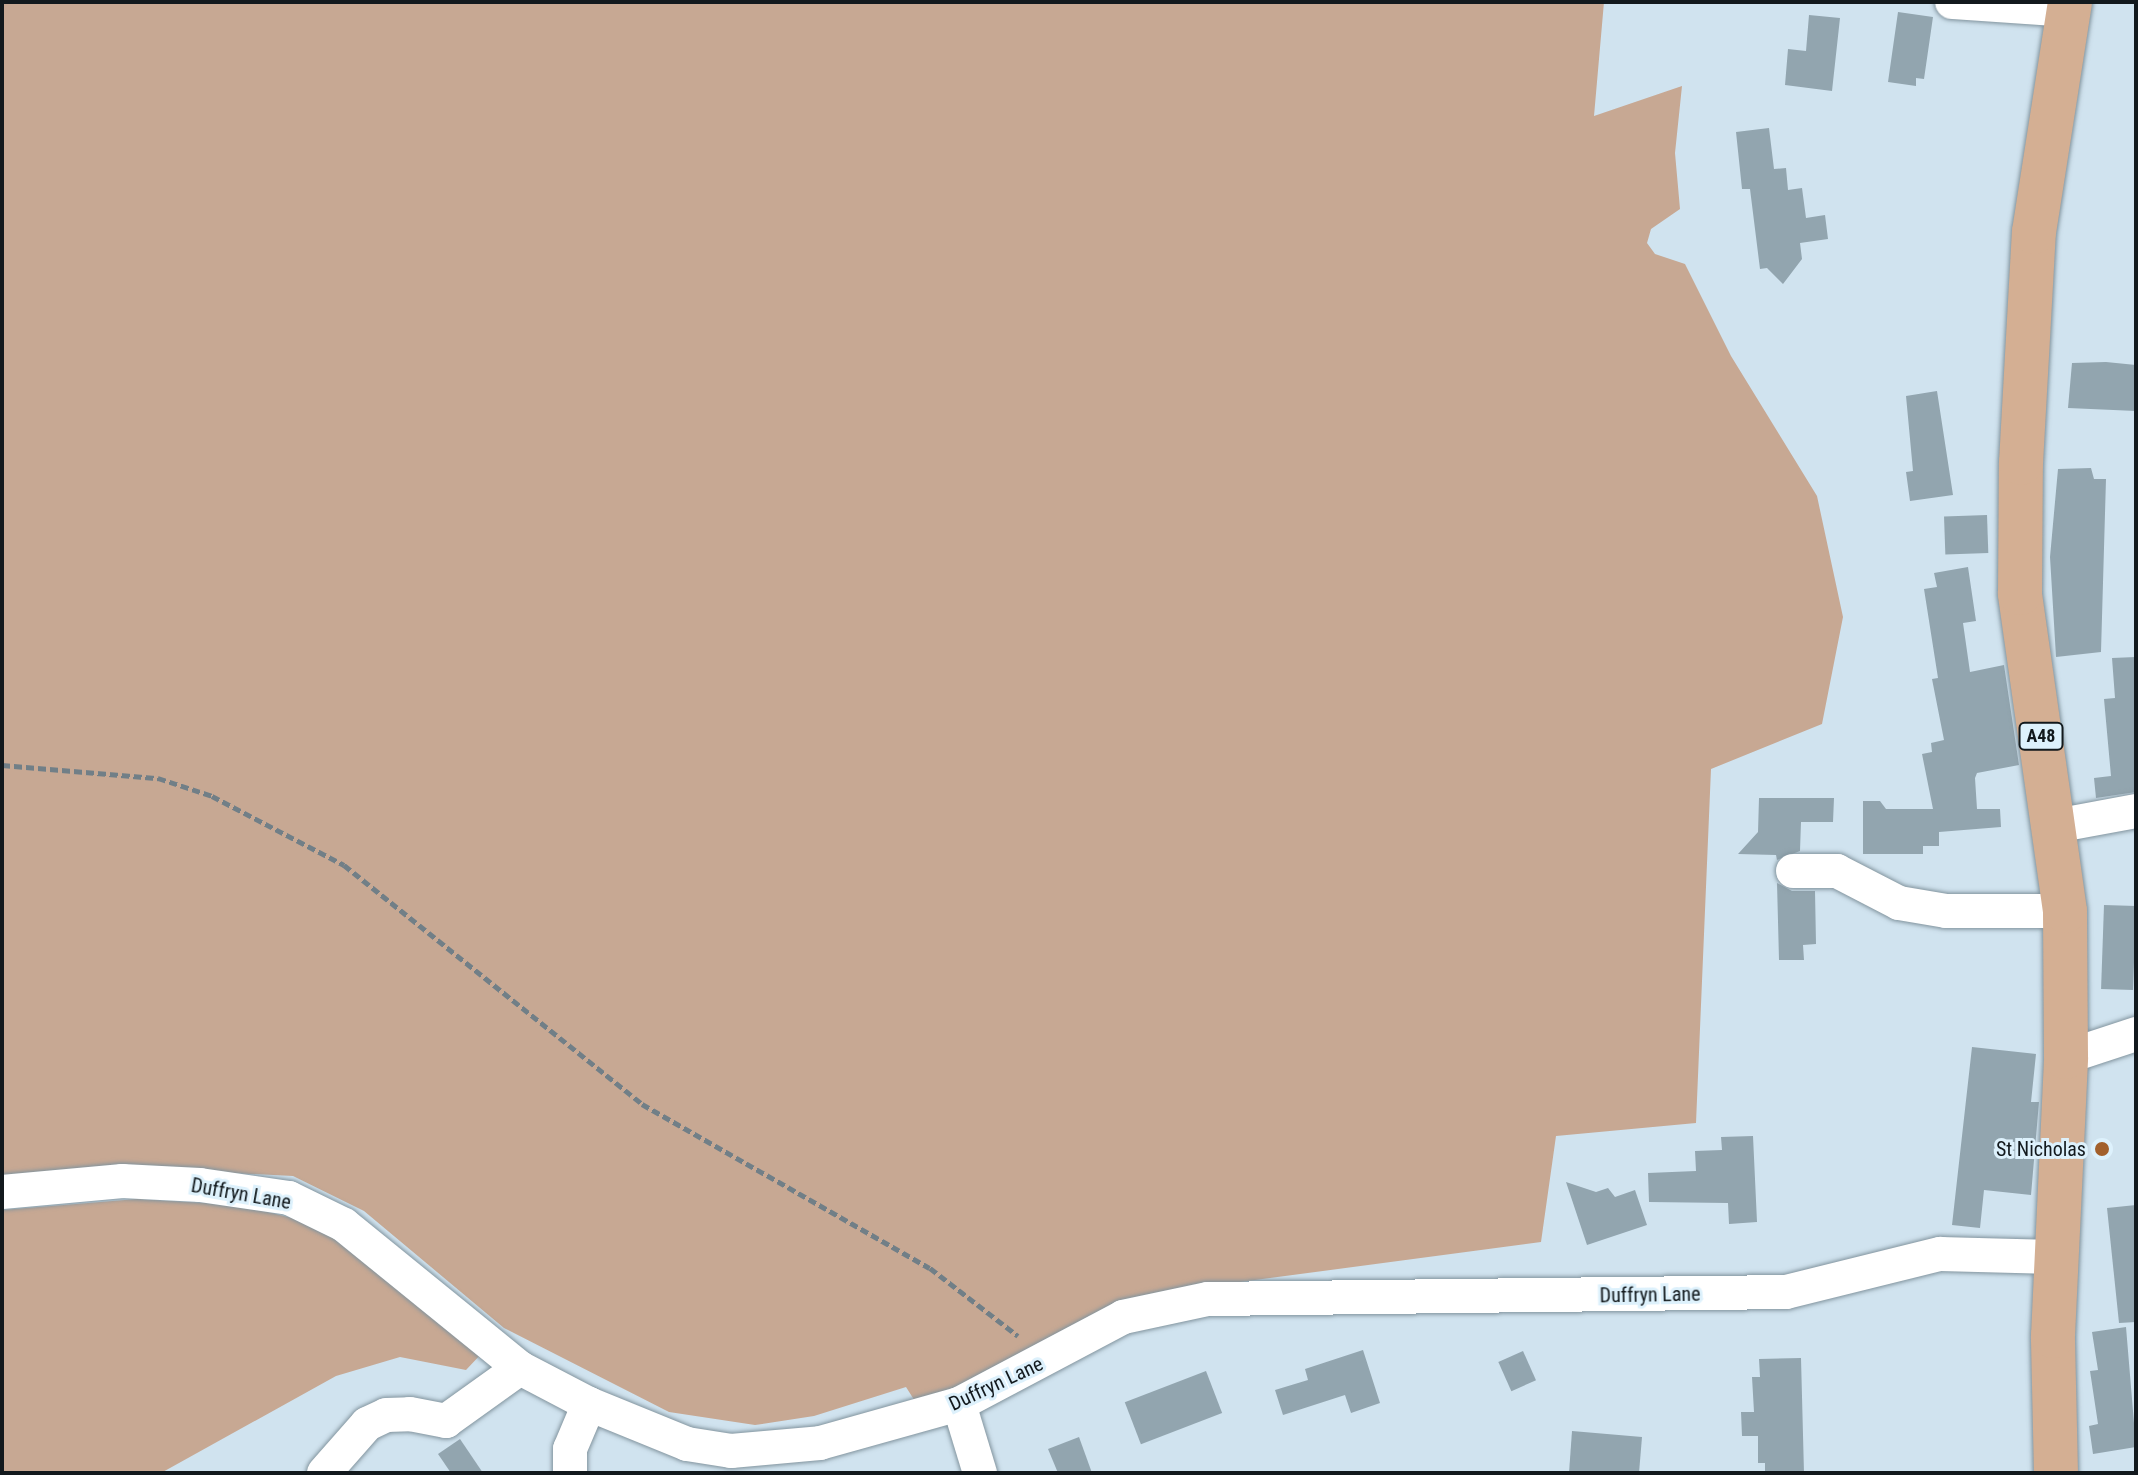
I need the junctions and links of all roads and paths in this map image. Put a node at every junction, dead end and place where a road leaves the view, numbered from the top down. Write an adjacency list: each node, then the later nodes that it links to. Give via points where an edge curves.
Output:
1 (1952, 2): 2 (street)
2 (2069, 6): 5 (main road, A48, via 2034,232 2021,463 2020,593)
3 (2, 765): 12 (path, via 158,778 212,796 344,865 642,1104 930,1268)
4 (2136, 811): 5 (street)
5 (2055, 826): 7 (main road, A48)
6 (1793, 871): 7 (street, via 1837,871 1899,903 1946,911)
7 (2065, 911): 9 (main road, A48)
8 (2136, 1034): 9 (street)
9 (2066, 1057): 11 (main road, A48)
10 (2, 1192): 13 (street, Duffryn Lane, via 122,1181 289,1198 344,1225)
11 (2054, 1257): 12 (street, Duffryn Lane, via 1940,1254 1786,1292 1208,1299 1123,1317); 19 (main road, A48)
12 (1048, 1360): 15 (street, Duffryn Lane)
13 (520, 1368): 14 (street, Duffryn Lane); 16 (street, via 446,1421 398,1414 367,1424)
14 (589, 1404): 15 (street, Duffryn Lane, via 687,1444 731,1451 820,1443); 17 (street, via 570,1449)
15 (959, 1404): 18 (street)
16 (324, 1473)
17 (570, 1473)
18 (980, 1473)
19 (2056, 1473)

